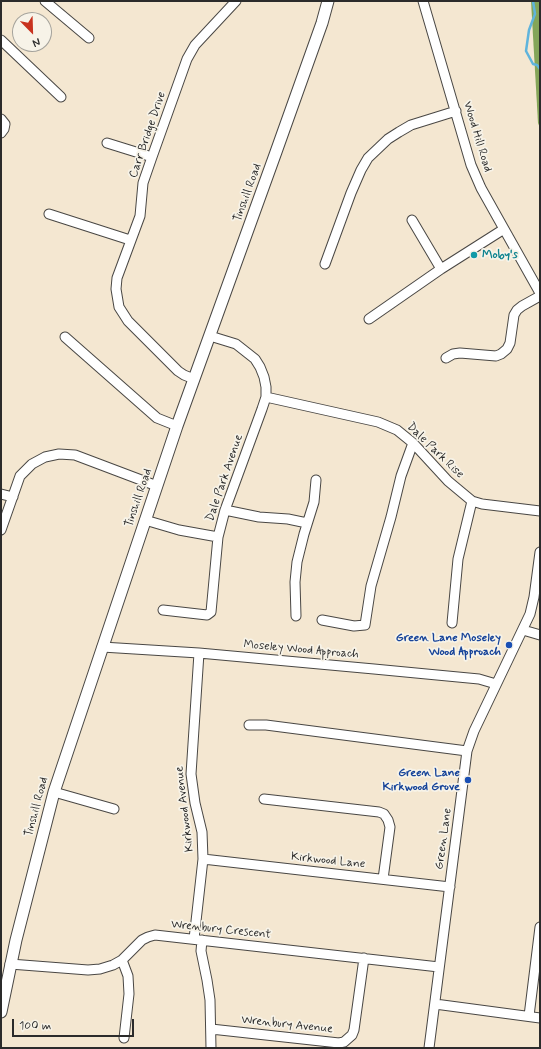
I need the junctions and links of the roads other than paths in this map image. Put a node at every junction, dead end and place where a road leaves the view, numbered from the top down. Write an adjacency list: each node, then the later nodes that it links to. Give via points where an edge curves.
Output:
1 (44, 1): 5 (street)
2 (236, 1): 12 (street, Carr Bridge Drive, via 191,52)
3 (328, 1): 21 (street, Tinshill Road)
4 (423, 1): 8 (street, Wood Hill Road)
5 (89, 38)
6 (1, 40): 7 (street)
7 (61, 97)
8 (456, 110): 15 (street, Wood Hill Road, via 471,165); 17 (street, via 405,128 388,139 368,158 351,193)
9 (1, 119): 10 (street, via 5,124)
10 (1, 133)
11 (107, 144): 12 (street)
12 (152, 157): 16 (street, Carr Bridge Drive, via 143,183 140,216)
13 (49, 214): 16 (street)
14 (412, 220): 18 (street)
15 (504, 229): 18 (street); 19 (street, Wood Hill Road)
16 (130, 240): 24 (street, Carr Bridge Drive, via 117,278 116,289 120,307 128,321 178,371)
17 (325, 264)
18 (442, 269): 20 (street)
19 (540, 294): 23 (street, via 517,310 510,343 501,354 496,356 460,352)
20 (369, 319)
21 (210, 336): 24 (street, Tinshill Road); 25 (street, Dale Park Avenue, via 236,344 255,359 264,377)
22 (65, 337): 26 (street, via 157,418)
23 (446, 358)
24 (194, 379): 26 (street, Tinshill Road)
25 (266, 397): 27 (street, Dale Park Rise, via 378,422 397,430); 33 (street, Dale Park Avenue)
26 (177, 426): 29 (street, Tinshill Road)
27 (413, 444): 32 (street, Dale Park Rise, via 448,481); 43 (street, via 401,476 370,586 365,625 354,626)
28 (316, 480): 36 (street, via 314,502)
29 (157, 486): 31 (street, via 75,455 59,454 45,457 32,464 20,476); 35 (street, Tinshill Road)
30 (1, 494): 31 (street)
31 (13, 497): 37 (street)
32 (472, 501): 34 (street, Dale Park Rise); 44 (street, via 458,559)
33 (225, 510): 36 (street); 38 (street, Dale Park Avenue)
34 (540, 511)
35 (145, 520): 38 (street, via 179,530); 47 (street, Tinshill Road)
36 (307, 523): 42 (street, via 297,562)
37 (1, 530)
38 (218, 537): 41 (street, Dale Park Avenue, via 211,612 207,615)
39 (540, 552): 40 (street, Green Lane)
40 (540, 555): 45 (street, Green Lane, via 534,597)
41 (163, 610)
42 (296, 616)
43 (322, 620)
44 (452, 623)
45 (523, 630): 46 (street); 49 (street, Green Lane)
46 (540, 635)
47 (102, 647): 48 (street, Moseley Wood Approach); 52 (street, Tinshill Road)
48 (199, 653): 49 (street, Moseley Wood Approach, via 479,679); 55 (street, Kirkwood Avenue, via 191,774 202,832)
49 (496, 684): 51 (street, Green Lane)
50 (249, 725): 51 (street, via 266,725)
51 (467, 751): 57 (street, Green Lane)
52 (54, 792): 54 (street); 62 (street, Tinshill Road)
53 (264, 799): 56 (street, via 384,814 390,827)
54 (114, 809)
55 (203, 859): 56 (street, Kirkwood Lane); 59 (street, Kirkwood Avenue)
56 (383, 879): 57 (street, Kirkwood Lane)
57 (450, 887): 63 (street, Green Lane)
58 (540, 926): 66 (street)
59 (198, 939): 60 (street, Wrenbury Crescent); 61 (street, Wrenbury Crescent, via 155,935 138,943); 68 (street, Kirkwood Avenue, via 208,980)
60 (364, 958): 63 (street, Wrenbury Crescent); 68 (street, Wrenbury Avenue, via 354,1030 344,1042)
61 (122, 960): 62 (street, Wrenbury Crescent, via 106,967 88,970); 69 (street, via 128,976 129,994)
62 (10, 964): 65 (street, Tinshill Road)
63 (439, 967): 64 (street, Green Lane)
64 (434, 1004): 66 (street); 71 (street, Green Lane)
65 (1, 1012)
66 (529, 1016): 67 (street)
67 (540, 1018)
68 (211, 1029): 70 (street, Kirkwood Avenue)
69 (124, 1038)
70 (211, 1048)
71 (429, 1048)

